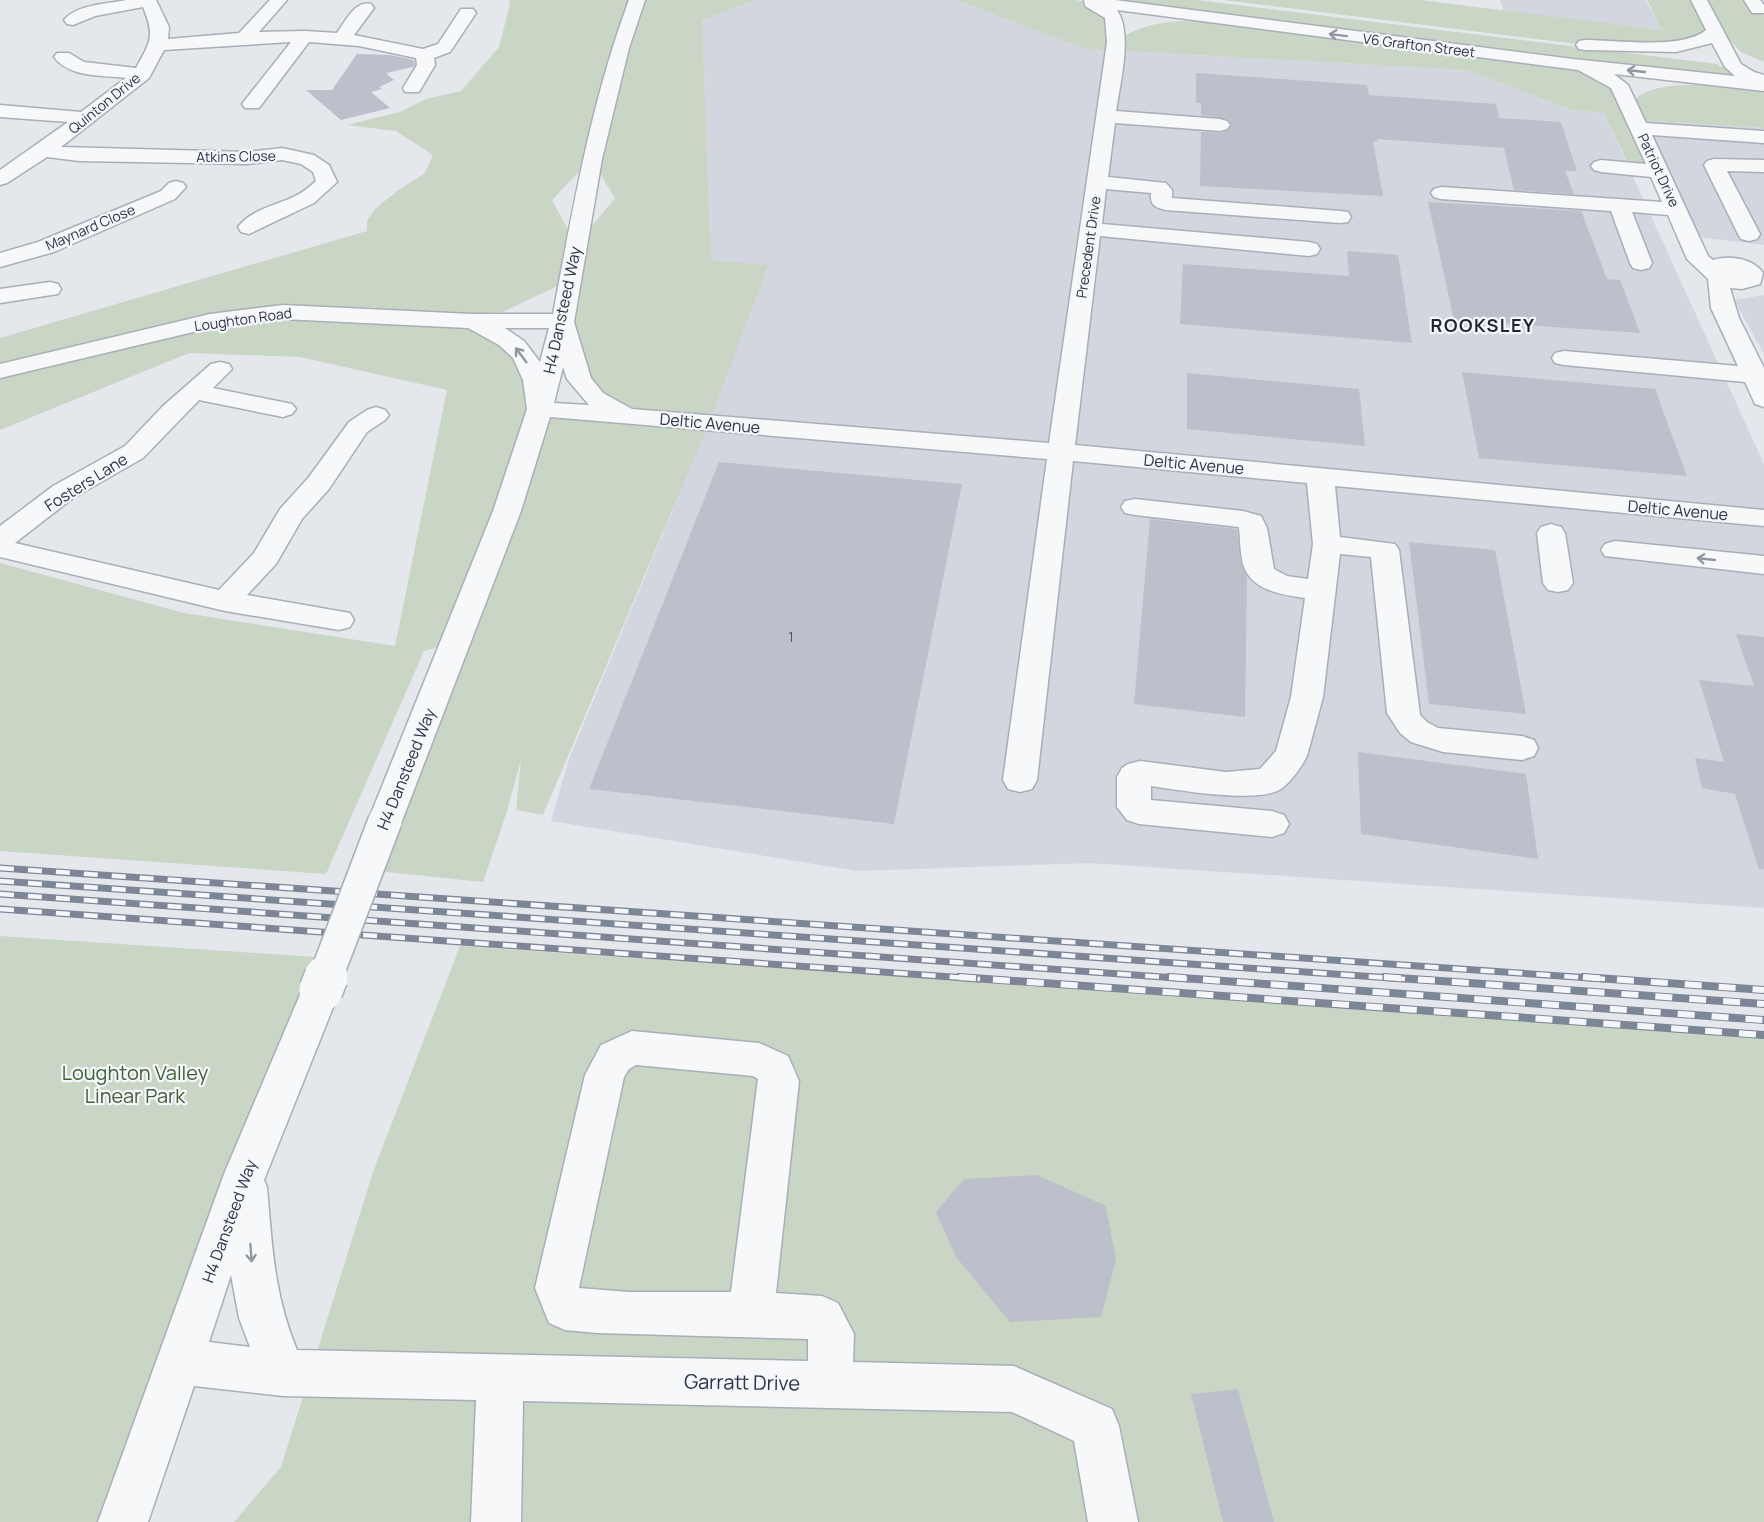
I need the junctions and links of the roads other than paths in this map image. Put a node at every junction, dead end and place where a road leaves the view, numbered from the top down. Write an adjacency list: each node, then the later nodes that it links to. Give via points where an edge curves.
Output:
1 (279, 0): 13 (street)
2 (637, 0): 57 (street, H4 Dansteed Way, via 614,70 592,159)
3 (1075, 0): 6 (street, V6 Grafton Street)
4 (1699, 0): 11 (street)
5 (148, 1): 8 (street, via 90,12); 17 (street, via 160,27)
6 (1093, 3): 10 (street, V6 Grafton Street); 15 (street, Precedent Drive, via 1113,14)
7 (365, 8): 14 (street)
8 (73, 11)
9 (467, 13): 19 (street, via 444,48)
10 (1228, 21): 15 (street, via 1187,21 1139,28); 22 (street, V6 Grafton Street, one-way to 10)
11 (1719, 35): 18 (street, via 1676,47); 21 (street); 26 (street)
12 (305, 36): 13 (street); 14 (street); 29 (street)
13 (245, 37): 17 (street)
14 (342, 38): 19 (street, via 383,43)
15 (1116, 42): 31 (street, Precedent Drive)
16 (1563, 42): 18 (street)
17 (158, 45): 24 (street, Quinton Drive)
18 (1585, 45): 21 (street)
19 (424, 55): 27 (street, via 426,65)
20 (63, 57): 23 (street)
21 (1732, 63): 26 (street, via 1740,72)
22 (1573, 64): 26 (street, V6 Grafton Street, one-way to 22); 28 (street, Patriot Drive, via 1611,79)
23 (79, 67): 24 (street); 25 (street)
24 (142, 74): 32 (street, Quinton Drive)
25 (54, 75)
26 (1762, 77): 28 (street, via 1691,85)
27 (412, 88)
28 (1641, 97): 34 (street, Patriot Drive)
29 (252, 104)
30 (0, 111): 32 (street)
31 (1105, 116): 33 (street); 41 (street, Precedent Drive)
32 (86, 118): 36 (street, Quinton Drive)
33 (1220, 125)
34 (1640, 128): 35 (street); 39 (street, Patriot Drive)
35 (1764, 137)
36 (43, 151): 40 (street, Quinton Drive); 47 (street, Atkins Close, via 247,158 282,154 307,159 322,169 327,182 307,199)
37 (1764, 165): 49 (street, via 1714,165)
38 (1601, 166): 39 (street)
39 (1660, 172): 45 (street, Patriot Drive)
40 (0, 179)
41 (1096, 182): 46 (street, via 1159,187 1161,201 1166,204); 48 (street, Precedent Drive)
42 (176, 187): 51 (street, Maynard Close, via 168,195 46,247)
43 (1441, 193): 44 (street)
44 (1619, 205): 45 (street); 52 (street)
45 (1677, 209): 53 (street, Patriot Drive, via 1698,259)
46 (1340, 218)
47 (249, 227)
48 (1090, 229): 50 (street); 68 (street, Precedent Drive)
49 (1749, 234)
50 (1310, 249)
51 (0, 260)
52 (1641, 263)
53 (1740, 272): 58 (street, Patriot Drive, via 1732,316)
54 (50, 289): 55 (street)
55 (0, 296)
56 (472, 321): 57 (street, Loughton Road); 61 (street, Loughton Road, via 282,312 210,321); 65 (street, one-way to 56, via 532,371 519,351 500,333)
57 (563, 321): 65 (street, H4 Dansteed Way); 66 (street, Deltic Avenue, via 579,379 594,398)
58 (1749, 357): 59 (street); 63 (street, Patriot Drive)
59 (1564, 358)
60 (220, 369): 62 (street, Fosters Lane)
61 (0, 371)
62 (196, 392): 64 (street); 73 (street, Fosters Lane, via 172,411 134,452 63,492)
63 (1764, 399)
64 (283, 409)
65 (540, 409): 66 (street, Deltic Avenue); 85 (street, H4 Dansteed Way, bridge, via 503,522)
66 (623, 414): 68 (street, Deltic Avenue)
67 (376, 415): 80 (street, via 358,428 319,483 290,515 266,558)
68 (1062, 452): 69 (street, Deltic Avenue); 83 (street, Precedent Drive)
69 (1320, 476): 71 (street, Deltic Avenue); 74 (street)
70 (1135, 507): 79 (street, via 1251,522 1260,572 1266,578)
71 (1764, 518)
72 (1551, 533): 78 (street)
73 (0, 540)
74 (1327, 544): 79 (street); 82 (street, via 1385,550 1403,713 1408,723 1436,739)
75 (0, 548): 80 (street)
76 (1615, 550): 77 (street, one-way to 76)
77 (1764, 565)
78 (1558, 583)
79 (1321, 590): 84 (street, via 1302,717 1291,756 1269,780 1226,784 1140,773 1134,777 1134,807 1139,811)
80 (225, 601): 81 (street)
81 (339, 620)
82 (1522, 748)
83 (1020, 780)
84 (1272, 824)
85 (245, 1174): 87 (street, H4 Dansteed Way); 88 (street, one-way to 88, via 251,1263 261,1318)
86 (751, 1314): 86 (street, via 565,1308 557,1288 605,1075 615,1057 632,1048 759,1060 774,1068 779,1081); 90 (street, via 822,1318 831,1334)
87 (178, 1362): 88 (street, Garratt Drive); 91 (street, H4 Dansteed Way)
88 (283, 1373): 89 (street, Garratt Drive)
89 (500, 1376): 90 (street, Garratt Drive); 92 (street)
90 (830, 1384): 93 (street, Garratt Drive, via 1014,1389 1095,1426)
91 (123, 1522)
92 (496, 1522)
93 (1113, 1522)

